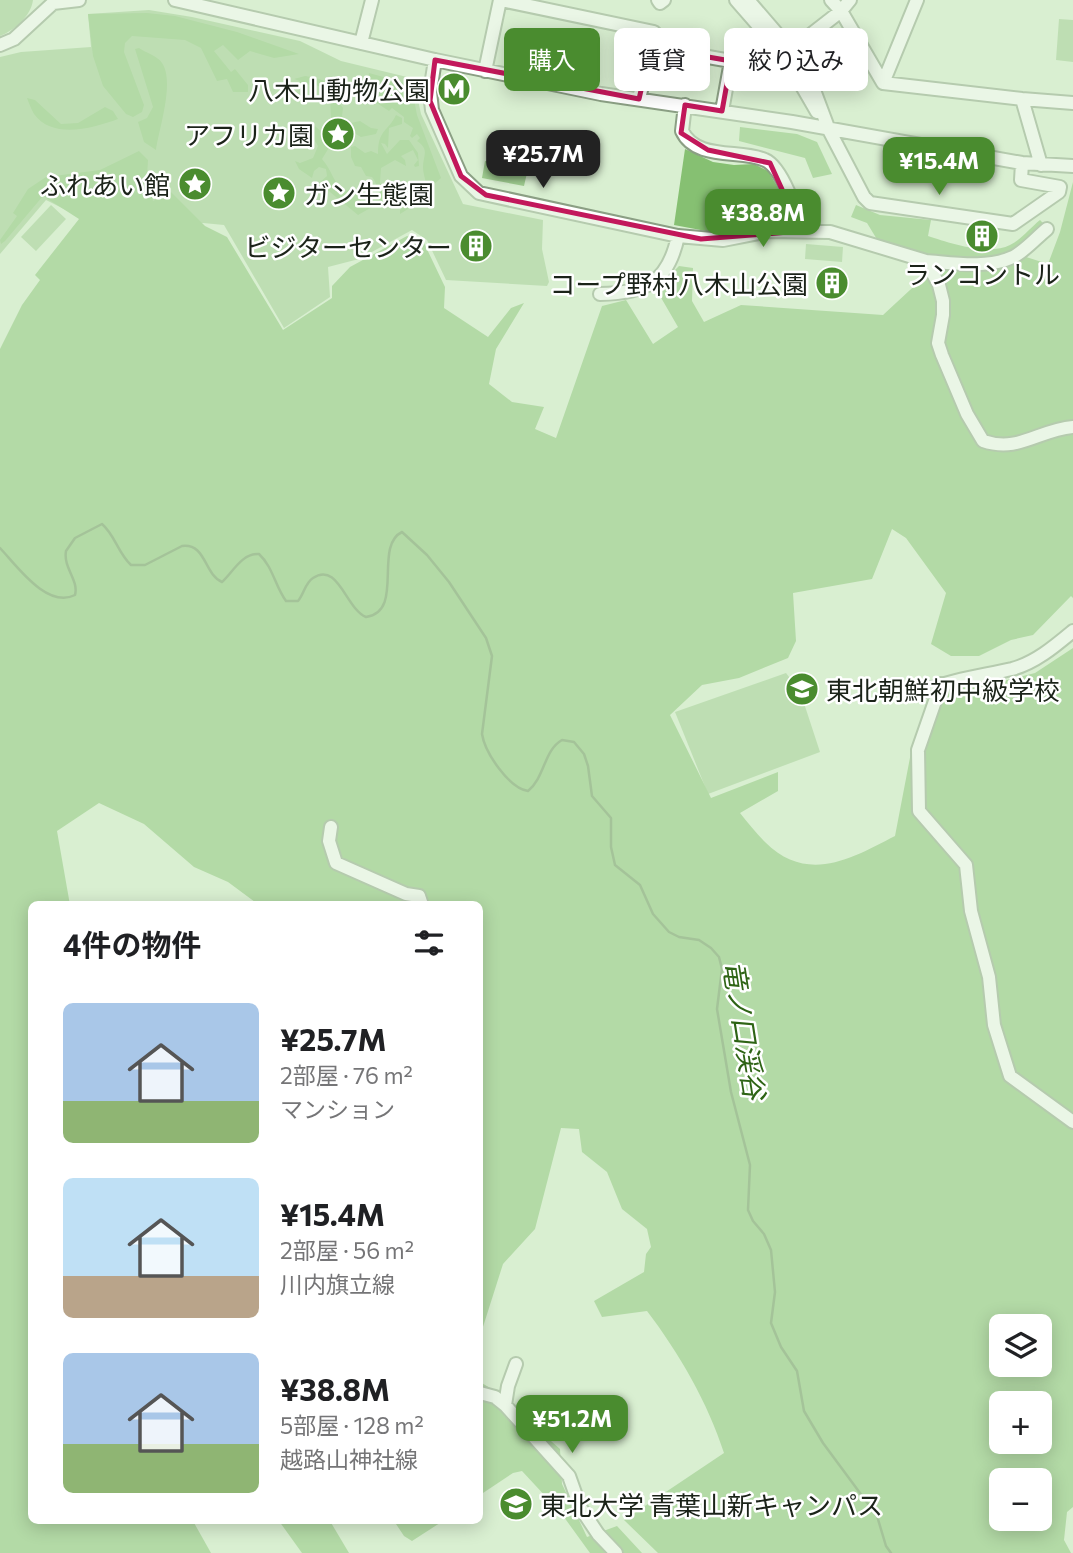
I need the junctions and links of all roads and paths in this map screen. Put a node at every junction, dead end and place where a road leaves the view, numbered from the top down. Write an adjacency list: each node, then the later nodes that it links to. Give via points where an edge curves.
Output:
1 (79, 0): 12 (street)
2 (174, 0): 13 (street)
3 (372, 0): 18 (street)
4 (500, 0): 15 (street); 22 (street)
5 (659, 0): 6 (street)
6 (664, 0)
7 (736, 0): 31 (street, via 784,55)
8 (748, 0): 16 (street)
9 (831, 0): 14 (street)
10 (850, 0): 14 (street)
11 (917, 0): 23 (street)
12 (51, 2): 19 (street, via 14,38)
13 (233, 6): 18 (street)
14 (841, 11): 17 (street); 23 (street)
15 (649, 28)
16 (772, 28)
17 (819, 28)
18 (361, 43): 21 (street)
19 (0, 45)
20 (710, 57): 30 (street, via 731,61)
21 (435, 60): 22 (street); 37 (street, via 432,110 461,176 472,189)
22 (485, 71): 26 (street)
23 (883, 83): 27 (street)
24 (641, 91): 26 (street)
25 (814, 91): 31 (street)
26 (639, 99): 29 (street)
27 (1022, 99): 28 (street); 33 (street)
28 (1073, 103)
29 (685, 105): 30 (street); 36 (street, via 681,131 690,141 708,150 770,163 798,213)
30 (722, 111): 31 (street)
31 (829, 130): 32 (street); 32 (street, via 864,197 877,205 1013,224 1060,187 1021,180)
32 (1022, 163): 33 (street)
33 (1041, 165): 34 (street)
34 (1073, 166)
35 (1047, 229): 38 (street, via 1014,257 1002,261)
36 (802, 231): 37 (street, via 769,231 723,240); 38 (street, via 831,232)
37 (678, 236): 39 (street, via 671,263 660,277 636,291)
38 (926, 261): 40 (street, via 943,300 938,343 983,441 1010,446)
39 (600, 294)
40 (1073, 426)
41 (1073, 631): 42 (street, via 1037,658 1013,668)
42 (941, 684): 43 (street); 46 (street, via 918,750 919,811 966,865 994,1025 1010,1076)
43 (926, 691)
44 (331, 827): 45 (street, via 329,841 337,863 419,896)
45 (421, 901)
46 (1073, 1122)
47 (516, 1364): 49 (street)
48 (483, 1394): 49 (street)
49 (505, 1405): 50 (street, via 569,1476 580,1507)
50 (616, 1553)

